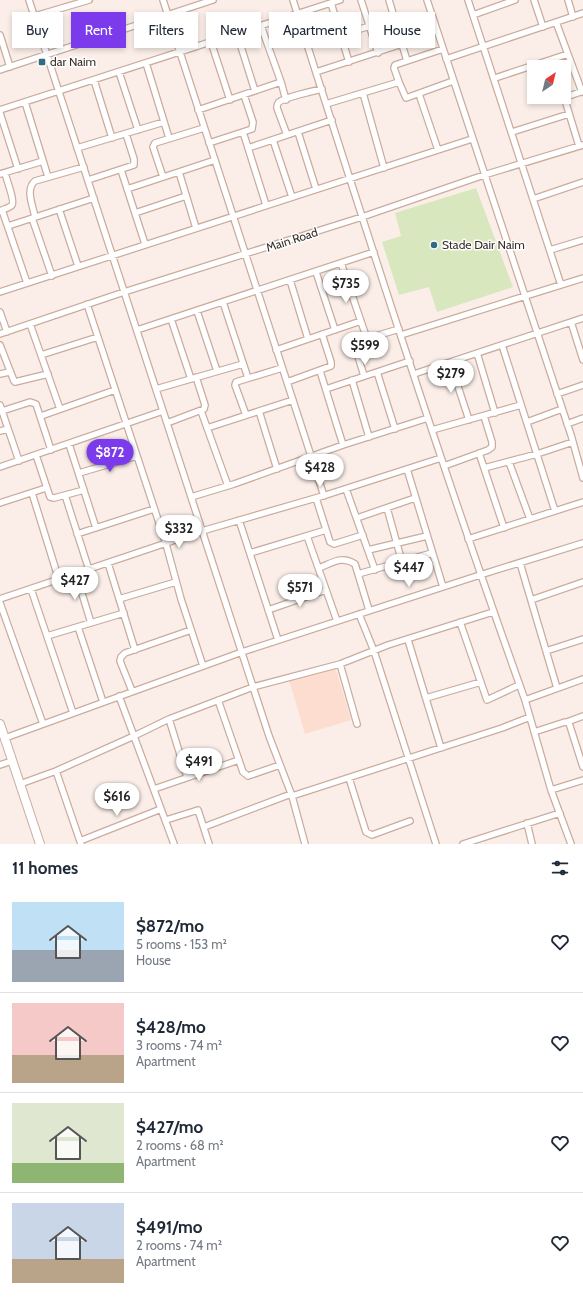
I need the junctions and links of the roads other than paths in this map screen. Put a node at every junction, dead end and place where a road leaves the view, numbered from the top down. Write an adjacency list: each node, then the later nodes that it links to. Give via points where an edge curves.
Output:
1 (29, 0): 17 (street)
2 (68, 0): 16 (street)
3 (89, 0): 16 (street)
4 (163, 0): 19 (street)
5 (213, 0): 20 (street)
6 (293, 0): 21 (street)
7 (340, 0): 15 (street)
8 (361, 0): 30 (street)
9 (389, 0): 24 (street)
10 (427, 0): 46 (street)
11 (468, 0): 26 (street)
12 (515, 0): 26 (street)
13 (534, 0): 33 (street)
14 (568, 0): 27 (street)
15 (331, 3): 22 (street); 23 (street)
16 (70, 7): 18 (street)
17 (33, 12)
18 (50, 12)
19 (167, 12)
20 (179, 12)
21 (297, 12)
22 (300, 12)
23 (334, 12)
24 (393, 12)
25 (583, 13): 27 (street)
26 (473, 14): 36 (street)
27 (574, 17): 28 (street)
28 (556, 22): 33 (street); 49 (street)
29 (269, 23): 31 (street)
30 (369, 23)
31 (261, 26): 62 (street)
32 (134, 27): 50 (street)
33 (543, 27): 36 (street)
34 (0, 35): 55 (street)
35 (206, 44): 47 (street)
36 (483, 47): 51 (street); 59 (street)
37 (45, 48): 50 (street)
38 (179, 48): 47 (street)
39 (213, 48): 71 (street)
40 (241, 48): 66 (street)
41 (308, 48): 58 (street)
42 (344, 48): 53 (street)
43 (377, 48): 48 (street)
44 (391, 48): 48 (street)
45 (403, 48): 52 (street)
46 (443, 49): 51 (street); 52 (street)
47 (180, 52): 54 (street); 75 (street)
48 (378, 53): 53 (street)
49 (568, 54): 59 (street); 67 (street)
50 (47, 55): 55 (street); 65 (street)
51 (446, 59): 61 (street)
52 (407, 61): 63 (street, via 397,64 394,68)
53 (349, 62): 58 (street)
54 (146, 63): 57 (street); 79 (street)
55 (10, 67): 56 (street)
56 (0, 70)
57 (119, 72): 60 (street); 81 (street)
58 (316, 72): 64 (street)
59 (495, 78): 84 (street)
60 (94, 80): 65 (street); 87 (street)
61 (453, 81): 69 (street); 89 (street)
62 (281, 82): 66 (street); 72 (street)
63 (399, 82): 68 (street); 69 (street, via 405,97)
64 (322, 89): 72 (street); 74 (street)
65 (59, 91): 73 (street); 93 (street)
66 (255, 91): 70 (street)
67 (582, 92): 77 (street, via 565,98)
68 (363, 93): 74 (street); 100 (street)
69 (419, 94): 95 (street)
70 (244, 95): 71 (street); 82 (street, via 253,127)
71 (230, 100): 75 (street)
72 (286, 100): 86 (street, via 279,102 277,108)
73 (25, 102): 76 (street); 97 (street)
74 (326, 104): 78 (street)
75 (198, 110): 80 (street)
76 (0, 112): 101 (street)
77 (569, 114): 84 (street); 92 (street)
78 (332, 120): 83 (street); 108 (street)
79 (164, 122): 81 (street); 88 (street)
80 (204, 128): 88 (street); 91 (street)
81 (138, 130): 85 (street)
82 (243, 132): 91 (street); 94 (street)
83 (298, 132): 86 (street); 112 (street)
84 (512, 132): 98 (street)
85 (126, 134): 87 (street); 102 (street, via 135,162 134,165)
86 (287, 135): 90 (street)
87 (112, 138): 93 (street)
88 (169, 138): 107 (street, via 155,142 153,147)
89 (472, 139): 95 (street); 105 (street)
90 (273, 140): 94 (street); 114 (street)
91 (209, 143): 96 (street)
92 (581, 145): 98 (street, Main Road)
93 (77, 148): 99 (street)
94 (248, 148): 117 (street)
95 (438, 150): 100 (street)
96 (215, 160): 103 (street); 121 (street)
97 (43, 161): 101 (street); 106 (street)
98 (522, 163): 105 (street, Main Road); 116 (street)
99 (84, 167): 106 (street); 109 (street)
100 (384, 168): 108 (street)
101 (18, 169): 104 (street)
102 (121, 170): 109 (street); 111 (street)
103 (179, 172): 107 (street); 113 (street)
104 (2, 174): 119 (street, via 13,202 12,206)
105 (484, 175): 123 (street, Main Road); 143 (street)
106 (48, 177): 122 (street, via 35,181 30,186)
107 (163, 177): 111 (street)
108 (350, 178): 112 (street); 123 (street)
109 (88, 180): 115 (street)
110 (583, 182): 116 (street)
111 (127, 189): 120 (street)
112 (316, 189): 114 (street)
113 (186, 196): 120 (street); 125 (street)
114 (292, 197): 117 (street)
115 (94, 198): 118 (street); 131 (street)
116 (533, 199): 128 (street)
117 (266, 205): 121 (street)
118 (59, 209): 122 (street); 133 (street)
119 (1, 210): 124 (street)
120 (135, 213): 127 (street)
121 (233, 216): 125 (street); 130 (street)
122 (34, 217): 124 (street); 135 (street)
123 (362, 217): 129 (street); 130 (street, Main Road)
124 (8, 226): 138 (street)
125 (196, 228): 127 (street)
126 (583, 240): 128 (street)
127 (145, 244): 131 (street)
128 (550, 250): 139 (street)
129 (374, 252): 132 (street); 153 (street)
130 (246, 254): 140 (street); 142 (street, Main Road)
131 (112, 255): 133 (street); 142 (street)
132 (341, 263): 134 (street); 150 (street)
133 (78, 266): 135 (street)
134 (316, 272): 137 (street); 155 (street)
135 (52, 276): 138 (street)
136 (583, 278): 139 (street)
137 (290, 280): 140 (street); 162 (street)
138 (27, 284): 141 (street)
139 (561, 285): 143 (street)
140 (257, 291): 144 (street); 166 (street)
141 (0, 292)
142 (124, 292): 145 (street, Main Road); 154 (street)
143 (525, 297): 159 (street); 160 (street)
144 (223, 302): 146 (street); 172 (street)
145 (87, 304): 152 (street, Main Road); 161 (street)
146 (197, 311): 149 (street); 174 (street)
147 (0, 312): 156 (street)
148 (583, 318): 151 (street)
149 (171, 319): 154 (street); 182 (street)
150 (361, 321): 155 (street); 163 (street)
151 (571, 322): 159 (street); 169 (street)
152 (30, 324): 156 (street, Main Road); 168 (street)
153 (399, 329): 160 (street); 163 (street)
154 (137, 330): 187 (street)
155 (335, 330): 158 (street)
156 (6, 332): 157 (street, Main Road)
157 (0, 334)
158 (322, 334): 162 (street); 175 (street, via 331,366)
159 (537, 334): 165 (street); 190 (street)
160 (401, 335): 170 (street)
161 (98, 337): 168 (street); 189 (street)
162 (308, 339): 166 (street)
163 (367, 339): 181 (street, via 355,344)
164 (0, 345): 176 (street)
165 (502, 345): 167 (street); 192 (street)
166 (276, 350): 173 (street)
167 (477, 353): 171 (street); 199 (street)
168 (41, 355): 179 (street)
169 (583, 360)
170 (410, 361): 177 (street); 180 (street)
171 (450, 362): 180 (street); 205 (street)
172 (243, 364): 174 (street); 183 (street)
173 (282, 368): 183 (street); 185 (street)
174 (217, 371): 182 (street)
175 (320, 371): 185 (street); 188 (street)
176 (10, 372): 178 (street); 179 (street, via 15,382)
177 (377, 372): 181 (street); 212 (street)
178 (0, 374)
179 (48, 374): 195 (street)
180 (414, 374): 203 (street)
181 (364, 376): 184 (street)
182 (193, 378): 187 (street); 196 (street, via 205,405)
183 (248, 378): 200 (street, via 236,382 235,385)
184 (352, 380): 188 (street); 215 (street)
185 (287, 382): 191 (street)
186 (583, 385): 190 (street)
187 (156, 389): 198 (street)
188 (326, 389): 218 (street)
189 (115, 390): 195 (street); 208 (street)
190 (557, 394): 194 (street)
191 (293, 400): 197 (street); 224 (street)
192 (521, 405): 199 (street); 206 (street)
193 (1, 408): 201 (street, via 33,402); 210 (street)
194 (562, 409): 206 (street); 209 (street)
195 (60, 410): 201 (street)
196 (201, 411): 207 (street); 211 (street)
197 (259, 411): 200 (street); 231 (street)
198 (163, 412): 207 (street); 208 (street)
199 (495, 413): 202 (street)
200 (246, 415): 211 (street)
201 (40, 416): 219 (street)
202 (484, 416): 205 (street); 220 (street, via 492,447)
203 (428, 418): 212 (street); 213 (street)
204 (583, 418): 209 (street)
205 (469, 420): 213 (street)
206 (526, 422): 221 (street)
207 (167, 423): 242 (street)
208 (126, 424): 217 (street); 223 (street)
209 (567, 424): 216 (street)
210 (8, 428): 214 (street); 226 (street)
211 (207, 428): 235 (street)
212 (395, 429): 215 (street)
213 (432, 430): 225 (street)
214 (0, 431)
215 (369, 437): 218 (street)
216 (573, 442): 221 (street); 234 (street)
217 (69, 444): 219 (street); 233 (street)
218 (343, 445): 224 (street)
219 (51, 450): 222 (street)
220 (479, 454): 228 (street); 230 (street)
221 (537, 454): 227 (street); 249 (street)
222 (36, 455): 226 (street); 236 (street)
223 (137, 456): 233 (street); 248 (street)
224 (311, 457): 231 (street); 241 (street)
225 (441, 458): 228 (street); 232 (street)
226 (19, 461): 229 (street)
227 (509, 462): 230 (street); 251 (street)
228 (444, 466): 261 (street)
229 (0, 467)
230 (484, 468): 254 (street)
231 (277, 469): 235 (street)
232 (407, 469): 237 (street); 244 (street)
233 (79, 473): 238 (street)
234 (583, 478)
235 (228, 486): 242 (street)
236 (46, 488): 239 (street); 240 (street, via 52,499)
237 (346, 489): 241 (street); 250 (street)
238 (84, 490): 240 (street); 253 (street)
239 (32, 493): 246 (street); 277 (street)
240 (65, 495): 257 (street)
241 (324, 496): 243 (street)
242 (191, 497): 256 (street)
243 (316, 498): 252 (street); 255 (street)
244 (416, 498): 247 (street); 260 (street)
245 (583, 502): 249 (street)
246 (0, 503)
247 (387, 508): 250 (street); 262 (street)
248 (154, 509): 253 (street); 263 (street)
249 (555, 511): 251 (street)
250 (357, 518): 258 (street)
251 (530, 519): 254 (street)
252 (239, 520): 256 (street); 266 (street)
253 (96, 528): 257 (street)
254 (504, 528): 261 (street)
255 (326, 530): 258 (street, via 330,542 334,544); 259 (street)
256 (202, 531): 263 (street); 304 (street)
257 (77, 534): 272 (street)
258 (363, 535): 265 (street)
259 (308, 536): 266 (street); 271 (street)
260 (427, 536): 262 (street); 267 (street)
261 (468, 539): 276 (street)
262 (397, 543): 265 (street); 268 (street)
263 (166, 544): 270 (street); 278 (street)
264 (583, 544): 269 (street)
265 (368, 550): 273 (street)
266 (250, 553): 287 (street)
267 (432, 553): 268 (street); 280 (street)
268 (402, 562): 273 (street)
269 (520, 563): 276 (street); 285 (street)
270 (108, 564): 272 (street); 284 (street)
271 (319, 568): 275 (street, via 344,559 355,564); 282 (street)
272 (89, 570): 274 (street)
273 (375, 570): 275 (street)
274 (76, 574): 277 (street); 294 (street)
275 (358, 574): 288 (street)
276 (480, 575): 280 (street); 289 (street)
277 (59, 580): 281 (street)
278 (176, 582): 284 (street); 296 (street)
279 (583, 582): 285 (street)
280 (443, 587): 288 (street)
281 (32, 589): 283 (street); 297 (street)
282 (326, 590): 287 (street); 292 (street)
283 (0, 599)
284 (119, 599): 290 (street)
285 (531, 600): 303 (street)
286 (0, 603): 323 (street)
287 (268, 610): 299 (street)
288 (369, 610): 291 (street)
289 (493, 612): 293 (street); 309 (street)
290 (124, 613): 294 (street); 301 (street)
291 (359, 614): 292 (street); 302 (street)
292 (337, 621): 299 (street)
293 (460, 622): 300 (street); 308 (street)
294 (91, 623): 295 (street)
295 (78, 626): 297 (street); 317 (street)
296 (191, 630): 301 (street); 306 (street)
297 (47, 636): 318 (street)
298 (583, 639): 303 (street)
299 (278, 640): 304 (street)
300 (408, 640): 302 (street); 314 (street)
301 (135, 650): 312 (street, via 125,653 120,661)
302 (374, 651): 305 (street); 330 (street)
303 (546, 651): 311 (street)
304 (242, 652): 306 (street); 310 (street)
305 (340, 664): 310 (street); 324 (street)
306 (203, 666): 312 (street)
307 (583, 679): 311 (street)
308 (481, 682): 309 (street, via 487,700); 314 (street)
309 (520, 685): 316 (street)
310 (253, 688): 315 (street); 333 (street)
311 (557, 688): 316 (street)
312 (132, 691): 313 (street)
313 (119, 696): 317 (street); 327 (street)
314 (426, 698): 329 (street)
315 (218, 700): 321 (street); 331 (street)
316 (525, 700): 320 (street)
317 (103, 702): 318 (street)
318 (73, 713): 323 (street)
319 (583, 716): 322 (street)
320 (530, 717): 326 (street); 329 (street)
321 (169, 719): 327 (street); 337 (street)
322 (567, 722): 326 (street); 335 (street)
323 (43, 724): 328 (street)
324 (357, 724)
325 (0, 727): 328 (street)
326 (534, 732): 342 (street)
327 (134, 736): 336 (street); 341 (street)
328 (5, 738): 332 (street)
329 (441, 748): 330 (street)
330 (408, 759): 338 (street); 355 (street)
331 (239, 760): 333 (street, via 243,772 248,776); 337 (street)
332 (12, 761): 334 (street); 340 (street)
333 (280, 764): 343 (street)
334 (0, 765)
335 (583, 767)
336 (56, 771): 340 (street); 350 (street)
337 (187, 777): 341 (street)
338 (349, 778): 343 (street); 347 (street, via 366,832 372,835)
339 (583, 780): 342 (street)
340 (20, 784): 351 (street)
341 (154, 789): 344 (street)
342 (551, 790): 345 (street)
343 (292, 795): 349 (street); 354 (street)
344 (161, 809): 346 (street); 350 (street)
345 (560, 813): 348 (street); 358 (street)
346 (166, 820): 349 (street, via 198,810); 352 (street)
347 (410, 821)
348 (527, 823): 356 (street); 357 (street)
349 (204, 827): 353 (street)
350 (81, 843)
351 (40, 844)
352 (174, 844)
353 (209, 844)
354 (305, 844)
355 (436, 844)
356 (464, 844)
357 (532, 844)
358 (571, 844)

